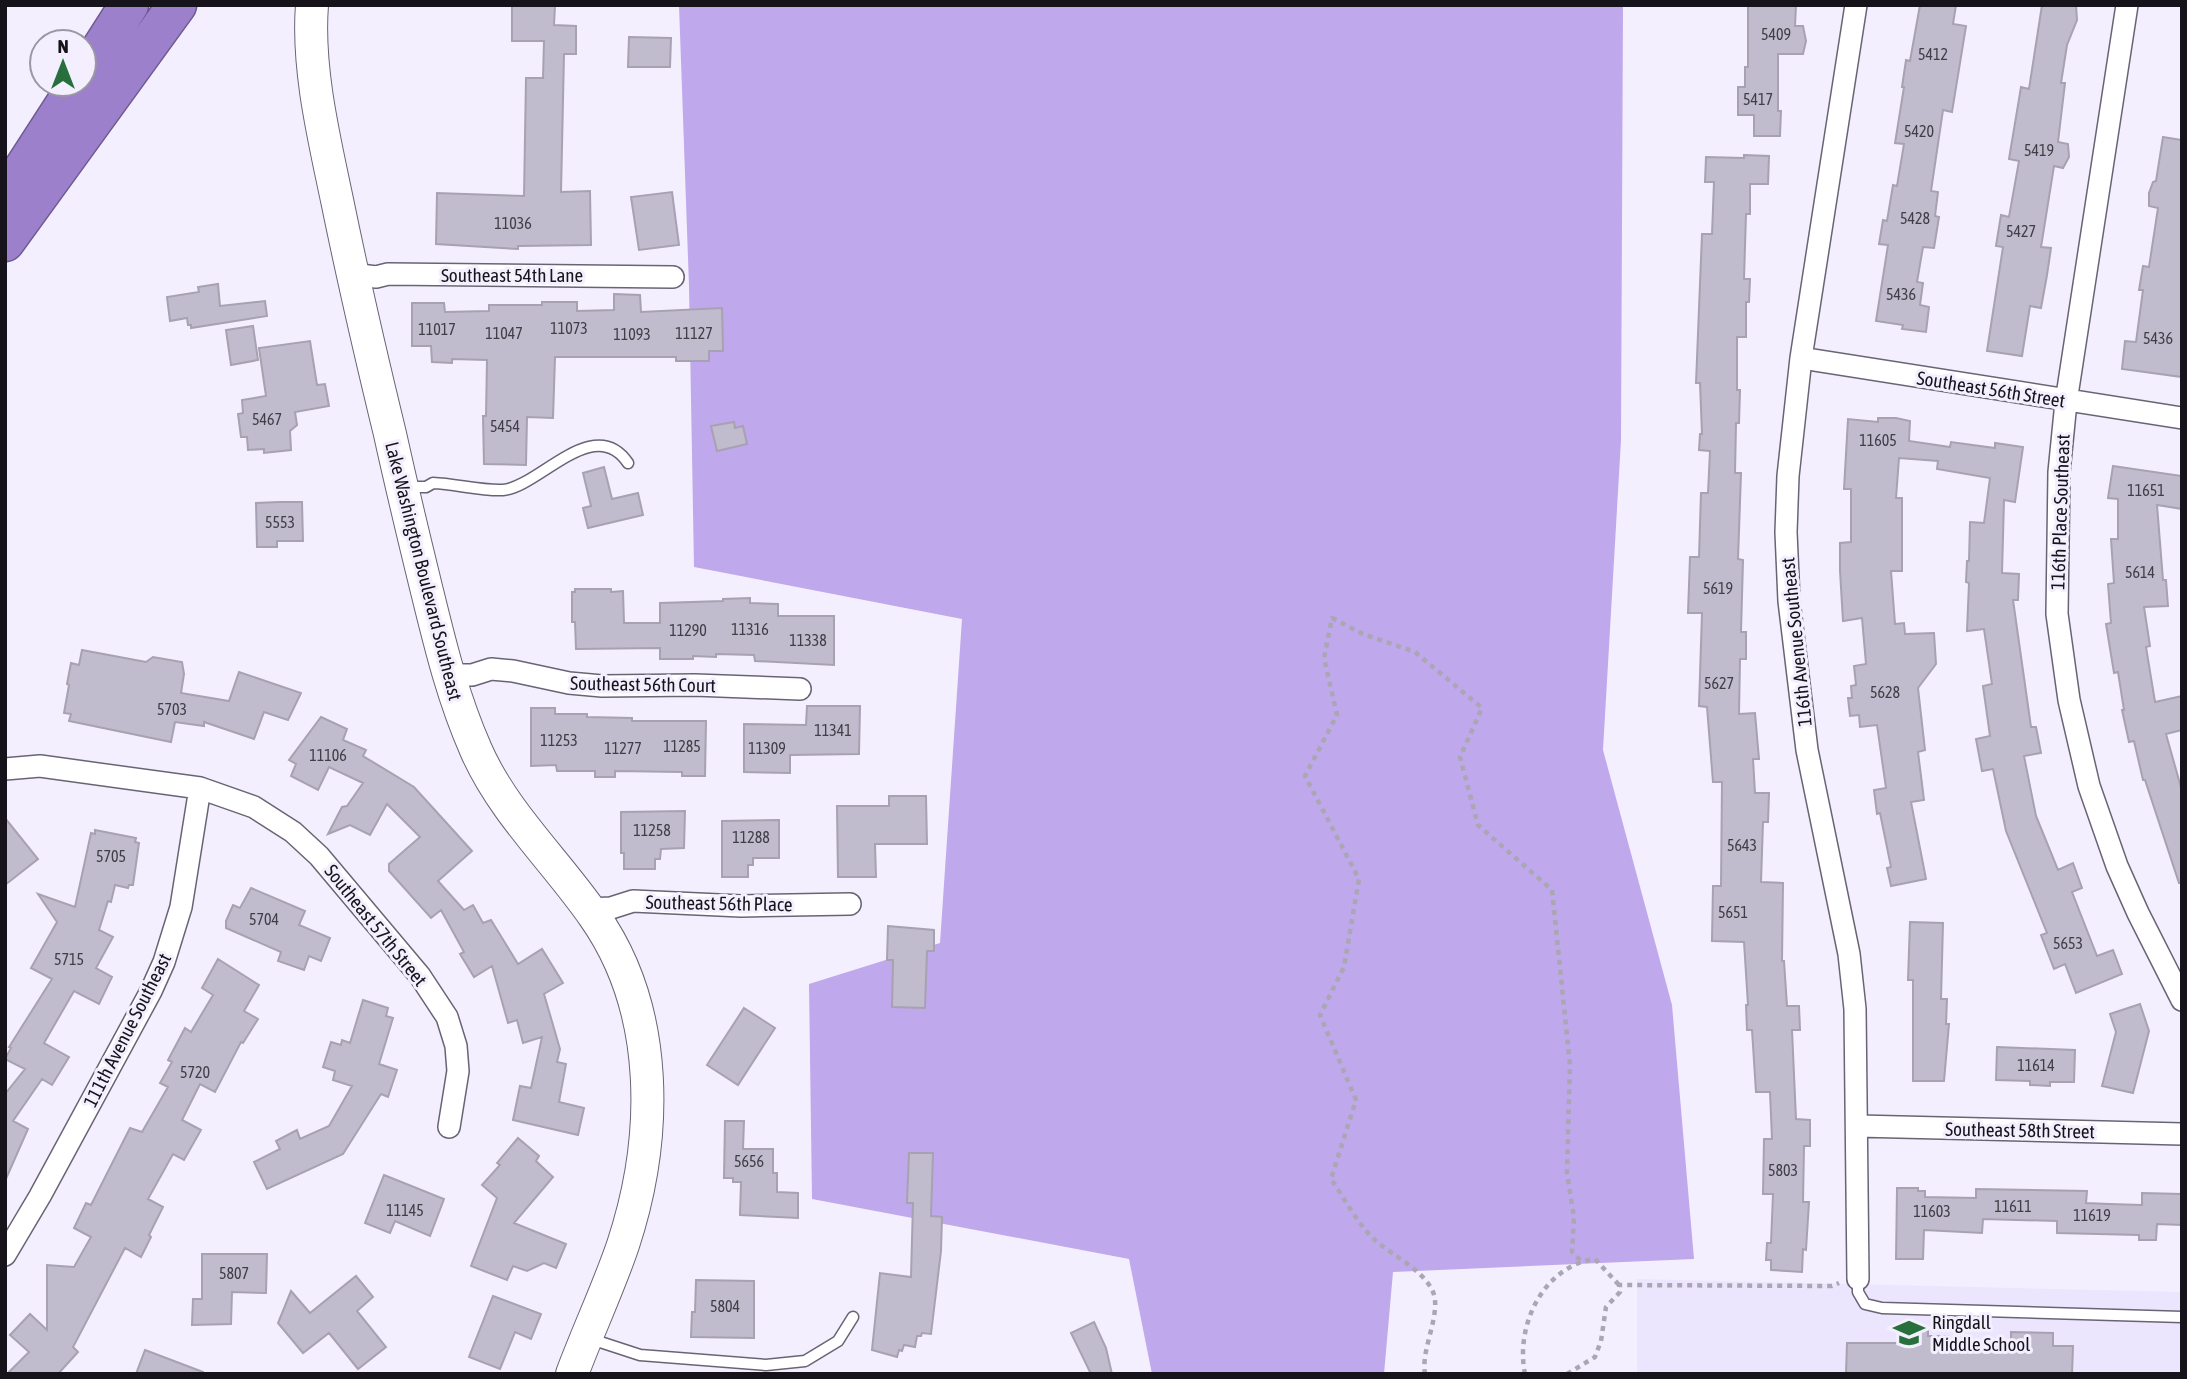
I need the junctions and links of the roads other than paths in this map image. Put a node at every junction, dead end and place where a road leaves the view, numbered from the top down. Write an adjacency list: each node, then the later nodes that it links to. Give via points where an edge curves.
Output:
1 (129, 5): 6 (highway)
2 (177, 5): 9 (highway)
3 (312, 5): 10 (main road, Lake Washington Boulevard Southeast, via 310,29 319,98)
4 (1856, 5): 12 (street, 116th Avenue Southeast)
5 (2127, 5): 13 (street, 116th Place Southeast)
6 (98, 53)
7 (69, 98): 8 (highway)
8 (5, 197)
9 (5, 242)
10 (352, 274): 11 (street, Southeast 54th Lane); 16 (main road, Lake Washington Boulevard Southeast)
11 (673, 277)
12 (1801, 358): 13 (street, Southeast 56th Street); 24 (street, 116th Avenue Southeast, via 1788,476 1789,601 1807,750 1849,954)
13 (2066, 402): 14 (street, Southeast 56th Street); 23 (street, 116th Place Southeast, via 2059,472 2057,614 2069,700 2089,786 2117,866)
14 (2182, 418)
15 (628, 463): 16 (lane, via 613,448 598,446 554,462 506,490 433,483)
16 (402, 487): 17 (main road, Lake Washington Boulevard Southeast)
17 (447, 675): 18 (street, Southeast 56th Court, via 491,669 591,685); 22 (main road, Lake Washington Boulevard Southeast, via 477,753 498,790)
18 (800, 689)
19 (5, 769): 20 (street, Southeast 57th Street, via 40,766)
20 (200, 788): 25 (street, Southeast 57th Street, via 254,807 293,832 327,864 421,976 447,1017 456,1046 458,1071); 27 (street, 111th Avenue Southeast, via 181,907 151,991)
21 (850, 904): 22 (street, Southeast 56th Place, via 741,906 633,901)
22 (589, 909): 31 (main road, Lake Washington Boulevard Southeast, via 620,963 637,1008 647,1117 640,1184 622,1246)
23 (2182, 1000)
24 (1858, 1126): 26 (street, Southeast 58th Street); 28 (street, 116th Avenue Southeast)
25 (449, 1127)
26 (2182, 1134)
27 (5, 1255)
28 (1858, 1275): 30 (lane, via 1858,1292 1865,1304 1882,1308)
29 (853, 1317): 31 (lane, via 838,1341 805,1361 766,1365 640,1355)
30 (2182, 1317)
31 (586, 1337): 32 (main road, Lake Washington Boulevard Southeast)
32 (572, 1374)

